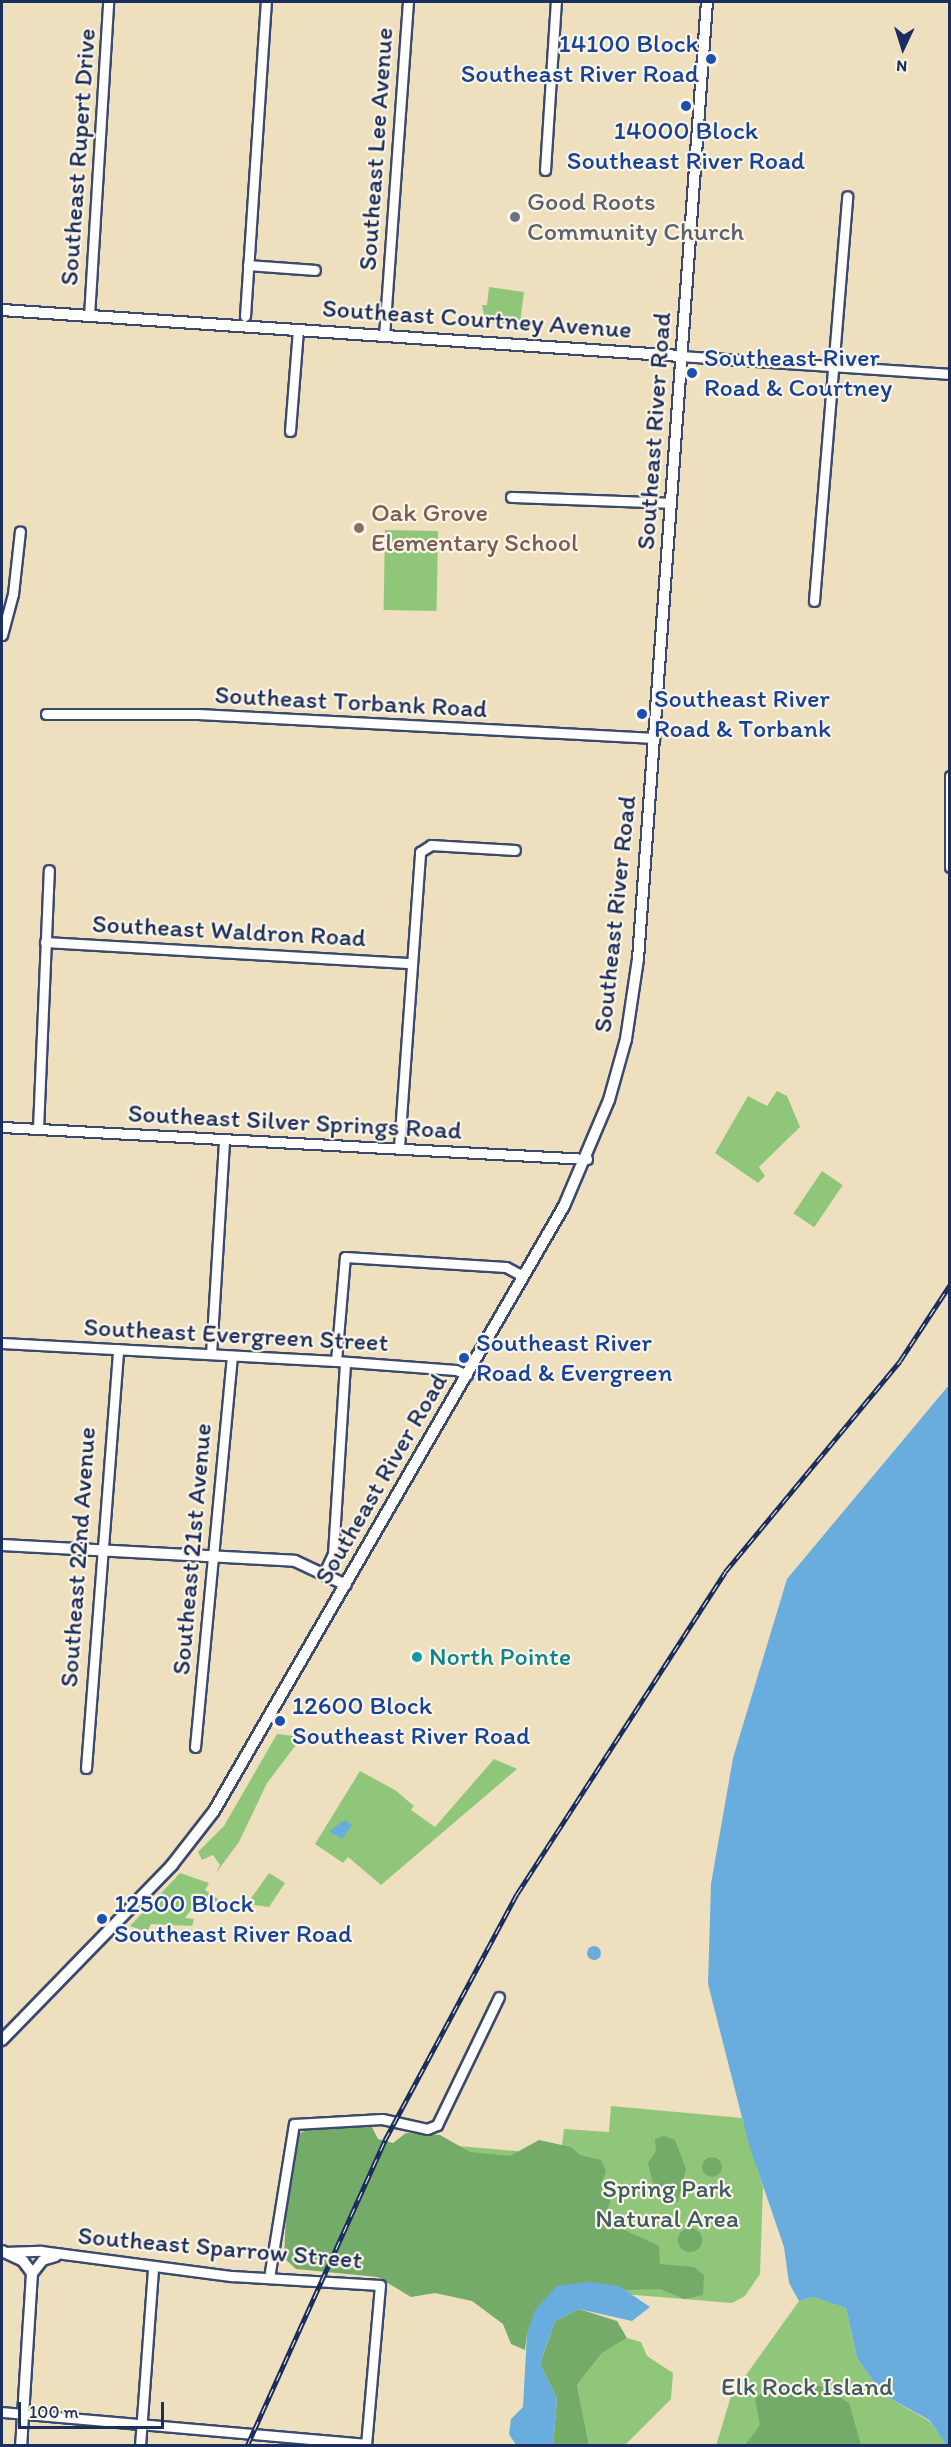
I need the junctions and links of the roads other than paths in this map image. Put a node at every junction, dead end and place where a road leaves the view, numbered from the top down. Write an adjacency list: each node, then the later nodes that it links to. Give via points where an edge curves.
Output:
1 (108, 2): 11 (street, Southeast Rupert Drive)
2 (266, 2): 8 (street)
3 (408, 2): 14 (street, Southeast Lee Avenue)
4 (556, 2): 6 (street)
5 (707, 2): 15 (street, Southeast River Road)
6 (545, 170)
7 (847, 196): 16 (street)
8 (248, 265): 9 (street); 12 (street)
9 (315, 270)
10 (2, 310): 11 (street, Southeast Courtney Avenue)
11 (89, 316): 12 (street, Southeast Courtney Avenue)
12 (244, 321): 13 (street, Southeast Courtney Avenue)
13 (298, 330): 14 (street, Southeast Courtney Avenue); 18 (street)
14 (384, 336): 15 (street, Southeast Courtney Avenue)
15 (681, 356): 16 (street, Southeast Courtney Avenue); 20 (street, Southeast River Road)
16 (833, 366): 17 (street, Southeast Courtney Avenue); 22 (street)
17 (950, 374)
18 (290, 431)
19 (511, 497): 20 (street)
20 (671, 503): 25 (street, Southeast River Road)
21 (20, 531): 23 (street, via 13,594)
22 (814, 601)
23 (2, 635)
24 (46, 714): 25 (street, Southeast Torbank Road, via 198,714)
25 (654, 738): 36 (street, Southeast River Road, via 630,1016 615,1080)
26 (950, 776): 28 (street)
27 (515, 850): 31 (street, via 431,845 420,852)
28 (950, 867)
29 (49, 870): 30 (street)
30 (45, 942): 31 (street, Southeast Waldron Road); 33 (street)
31 (411, 963): 35 (street)
32 (2, 1127): 33 (street, Southeast Silver Springs Road)
33 (38, 1129): 34 (street, Southeast Silver Springs Road)
34 (224, 1139): 35 (street, Southeast Silver Springs Road); 40 (street)
35 (399, 1147): 36 (street, Southeast Silver Springs Road)
36 (587, 1159): 37 (street, Southeast River Road)
37 (523, 1276): 42 (street, via 506,1267 345,1257); 43 (street, Southeast River Road)
38 (2, 1343): 39 (street, Southeast Evergreen Street)
39 (117, 1349): 40 (street, Southeast Evergreen Street); 45 (street, Southeast 22nd Avenue)
40 (211, 1354): 41 (street, Southeast Evergreen Street)
41 (232, 1356): 42 (street, Southeast Evergreen Street); 46 (street, Southeast 21st Avenue)
42 (341, 1362): 43 (street, Southeast Evergreen Street, via 456,1370); 47 (street, via 333,1554)
43 (466, 1375): 48 (street, Southeast River Road)
44 (2, 1545): 45 (street)
45 (99, 1550): 46 (street); 50 (street, Southeast 22nd Avenue)
46 (213, 1557): 47 (street, via 295,1561); 49 (street, Southeast 21st Avenue)
47 (324, 1573): 48 (street)
48 (346, 1585): 52 (street, Southeast River Road, via 206,1824)
49 (195, 1747)
50 (86, 1768)
51 (499, 1997): 57 (street, via 437,2125 428,2129 382,2119 294,2124)
52 (2, 2040)
53 (3, 2251): 54 (street, Southeast Sparrow Street); 56 (street, Southeast Sparrow Street, via 23,2261)
54 (57, 2256): 55 (street, Southeast Sparrow Street); 56 (street, Southeast Sparrow Street, via 42,2260)
55 (153, 2268): 57 (street, Southeast Sparrow Street); 60 (street)
56 (32, 2273): 59 (street)
57 (269, 2278): 64 (street, Southeast Sparrow Street, via 380,2285)
58 (2, 2412): 59 (street)
59 (24, 2415): 60 (street); 62 (street)
60 (142, 2427): 61 (street); 63 (street)
61 (257, 2442): 64 (street)
62 (21, 2445)
63 (140, 2445)
64 (366, 2445)

